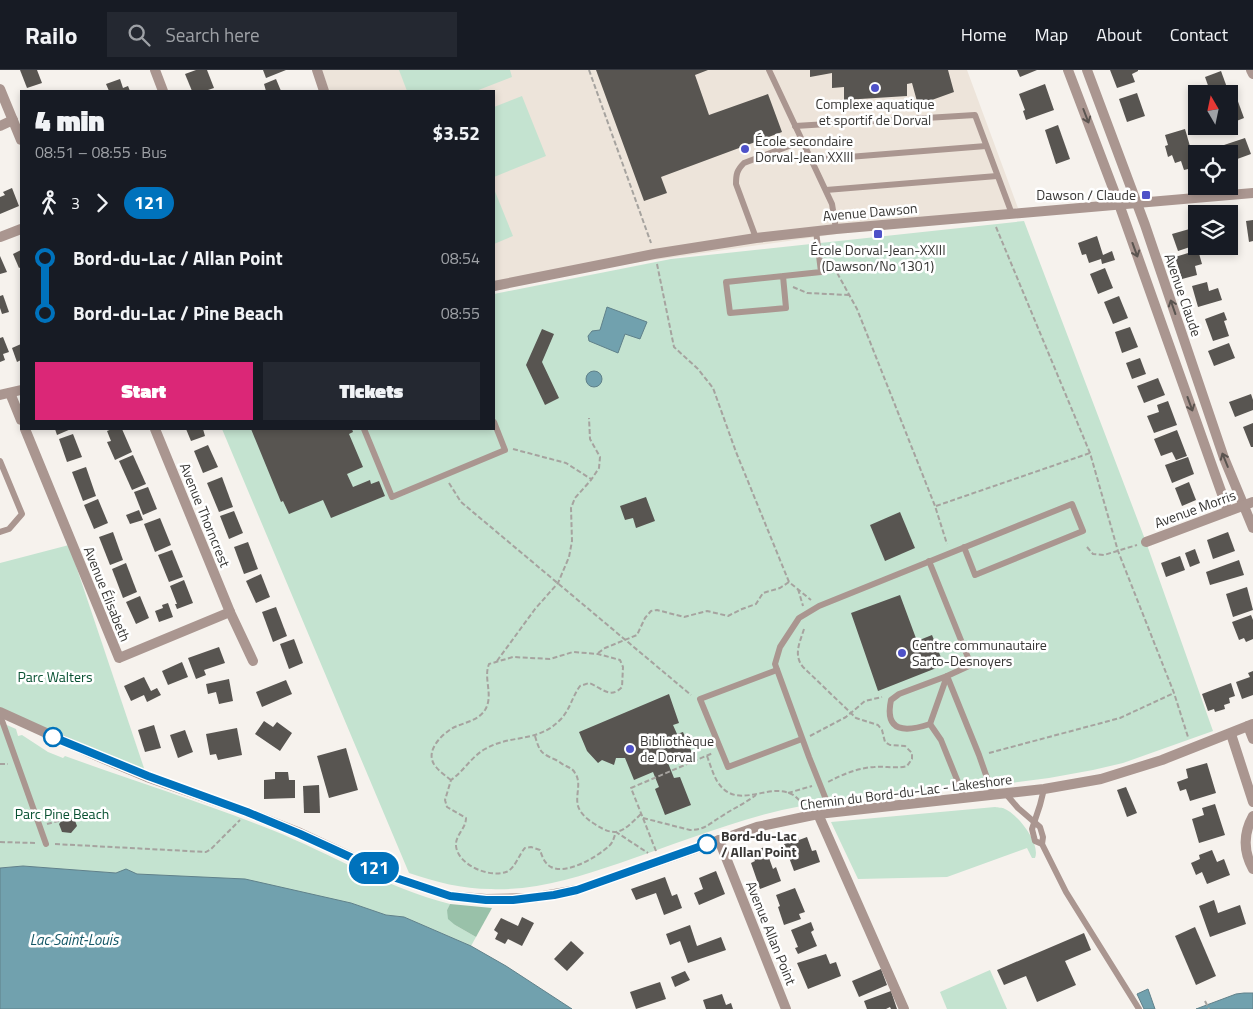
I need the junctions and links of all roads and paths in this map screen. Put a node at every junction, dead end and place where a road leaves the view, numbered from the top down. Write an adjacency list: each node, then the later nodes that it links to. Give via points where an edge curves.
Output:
1 (154, 70): 10 (street)
2 (317, 70): 11 (street)
3 (589, 70): 31 (path)
4 (769, 70): 14 (lane)
5 (1068, 70): 23 (street, one-way to 23)
6 (1087, 70): 22 (street, Avenue Claude)
7 (1252, 70): 8 (street)
8 (1253, 74)
9 (0, 89): 12 (street)
10 (163, 90)
11 (324, 90)
12 (13, 120): 13 (street); 15 (street)
13 (0, 126)
14 (795, 126): 16 (lane); 17 (lane, via 975,115)
15 (20, 138)
16 (802, 141): 18 (lane); 30 (lane, via 738,168 736,184)
17 (986, 146): 18 (lane); 19 (lane)
18 (811, 160): 20 (lane)
19 (997, 176): 20 (lane); 24 (lane)
20 (826, 190): 27 (lane)
21 (1253, 193): 22 (street, Avenue Dawson)
22 (1136, 202): 23 (street, Avenue Dawson); 49 (street, Avenue Claude, one-way to 22, via 1224,458)
23 (1119, 204): 24 (street, Avenue Dawson); 51 (street, one-way to 51)
24 (1012, 214): 25 (street, Avenue Dawson)
25 (992, 216): 27 (street, Avenue Dawson); 45 (path)
26 (20, 229): 29 (street)
27 (836, 229): 28 (street, Avenue Dawson)
28 (816, 231): 30 (street, Avenue Dawson); 32 (lane)
29 (0, 237)
30 (756, 238): 31 (street, Avenue Dawson)
31 (654, 254): 34 (street, Avenue Dawson); 60 (path, via 674,347 713,388)
32 (819, 256): 33 (lane, via 821,272); 35 (path, via 828,257)
33 (783, 276): 33 (lane, via 726,282 730,314 786,308); 35 (path, via 793,287 807,293)
34 (495, 286)
35 (850, 295): 50 (path)
36 (20, 390): 37 (street)
37 (5, 394): 38 (street)
38 (20, 418)
39 (588, 418): 48 (path, via 590,439 600,457 599,468)
40 (495, 425): 44 (lane)
41 (25, 430): 65 (street, Avenue Élisabeth, via 119,658)
42 (155, 430): 65 (street, Avenue Thorncrest)
43 (364, 430): 47 (lane, via 392,496)
44 (505, 450): 47 (lane); 48 (path, via 515,448 566,463)
45 (1090, 453): 50 (path); 57 (path)
46 (0, 461): 53 (lane, via 22,514 9,529)
47 (445, 475): 61 (path, via 461,502)
48 (591, 480): 61 (path, via 575,498 571,508 572,541)
49 (1249, 504): 51 (street, Avenue Morris); 52 (street, Avenue Claude)
50 (935, 506): 58 (path)
51 (1228, 511): 54 (street, Avenue Morris)
52 (1253, 528)
53 (0, 532)
54 (1146, 542): 57 (path)
55 (964, 547): 55 (lane, via 1072,504 1083,531 975,575); 58 (lane)
56 (1086, 547): 57 (path, via 1093,554)
57 (1118, 551): 73 (path)
58 (949, 553): 59 (lane)
59 (929, 561): 63 (lane); 72 (lane, via 971,666)
60 (789, 582): 62 (path); 67 (path, via 768,590 756,604 728,616 707,611 684,618 660,610 651,611 637,635)
61 (558, 583): 67 (path); 70 (path)
62 (798, 590): 63 (path); 64 (path)
63 (819, 606): 71 (lane, via 799,618 780,647 775,664)
64 (804, 609)
65 (230, 612): 69 (street, Avenue Thorncrest)
66 (805, 625): 76 (path, via 798,649 800,664)
67 (626, 640): 68 (path); 75 (path)
68 (598, 654): 70 (path, via 573,652 550,659 513,656); 81 (path, via 620,660 622,687 610,693 584,684 561,720)
69 (254, 661)
70 (497, 661): 88 (path, via 487,668 490,685 485,710 476,719 452,728 436,743 432,752 434,765)
71 (777, 670): 75 (lane); 82 (lane)
72 (947, 676): 74 (lane); 78 (lane); 87 (lane)
73 (1174, 693): 83 (path); 87 (path, via 1120,718)
74 (899, 694): 76 (path, via 866,701); 78 (lane, via 891,700 888,712 899,728 908,730)
75 (700, 699): 82 (lane, via 728,767)
76 (852, 713): 82 (path); 89 (path, via 856,718 878,725 885,742 904,746 912,753 912,758 907,766 858,769)
77 (0, 714): 97 (street, Chemin du Bord-du-Lac - Lakeshore, via 131,770); 105 (lane)
78 (930, 724): 95 (lane, via 941,740)
79 (1251, 725): 80 (street, Chemin du Bord-du-Lac - Lakeshore); 84 (street)
80 (1231, 734): 90 (street, Chemin du Bord-du-Lac - Lakeshore, via 1129,772); 96 (street)
81 (535, 736): 88 (path, via 500,741 470,760); 106 (path, via 544,755 575,773 579,810 603,830)
82 (802, 739): 89 (lane)
83 (1189, 739)
84 (1253, 739)
85 (714, 753): 86 (path)
86 (707, 756): 93 (path, via 717,782 729,792 741,796); 99 (path, via 631,788)
87 (980, 756): 94 (lane)
88 (451, 780): 106 (path, via 445,800 447,807 466,818 456,838 457,851 472,867 494,873 506,872 525,848 531,847 540,850 546,863 552,867 574,867 611,845)
89 (820, 786): 91 (path); 98 (lane)
90 (1044, 789): 92 (street, Chemin du Bord-du-Lac - Lakeshore); 104 (lane)
91 (788, 793): 93 (path, via 778,791); 100 (path)
92 (1006, 794): 94 (street, Chemin du Bord-du-Lac - Lakeshore); 104 (lane)
93 (757, 795): 102 (path, via 698,830)
94 (993, 795): 95 (street, Chemin du Bord-du-Lac - Lakeshore)
95 (964, 797): 98 (street, Chemin du Bord-du-Lac - Lakeshore)
96 (1253, 802)
97 (247, 812): 109 (path, via 206,852); 110 (street, Chemin du Bord-du-Lac - Lakeshore, via 396,878 450,896 513,900 554,895)
98 (831, 812): 100 (street, Chemin du Bord-du-Lac - Lakeshore)
99 (641, 814): 102 (path); 106 (path, via 626,829)
100 (818, 814): 107 (street, Chemin du Bord-du-Lac - Lakeshore, via 757,827); 114 (street)
101 (1253, 816): 111 (street, via 1247,827 1245,844)
102 (643, 818): 110 (path)
103 (61, 822): 105 (path)
104 (1034, 823): 115 (lane, via 1040,827 1042,844 1066,892)
105 (40, 826): 109 (lane)
106 (616, 832): 110 (path)
107 (720, 840): 110 (street, Chemin du Bord-du-Lac - Lakeshore); 113 (street, Avenue Allan Point)
108 (0, 842): 109 (path)
109 (46, 844)
110 (660, 860)
111 (1253, 869)
112 (1205, 1001): 116 (path)
113 (786, 1009)
114 (904, 1009)
115 (1139, 1009)
116 (1209, 1009)

